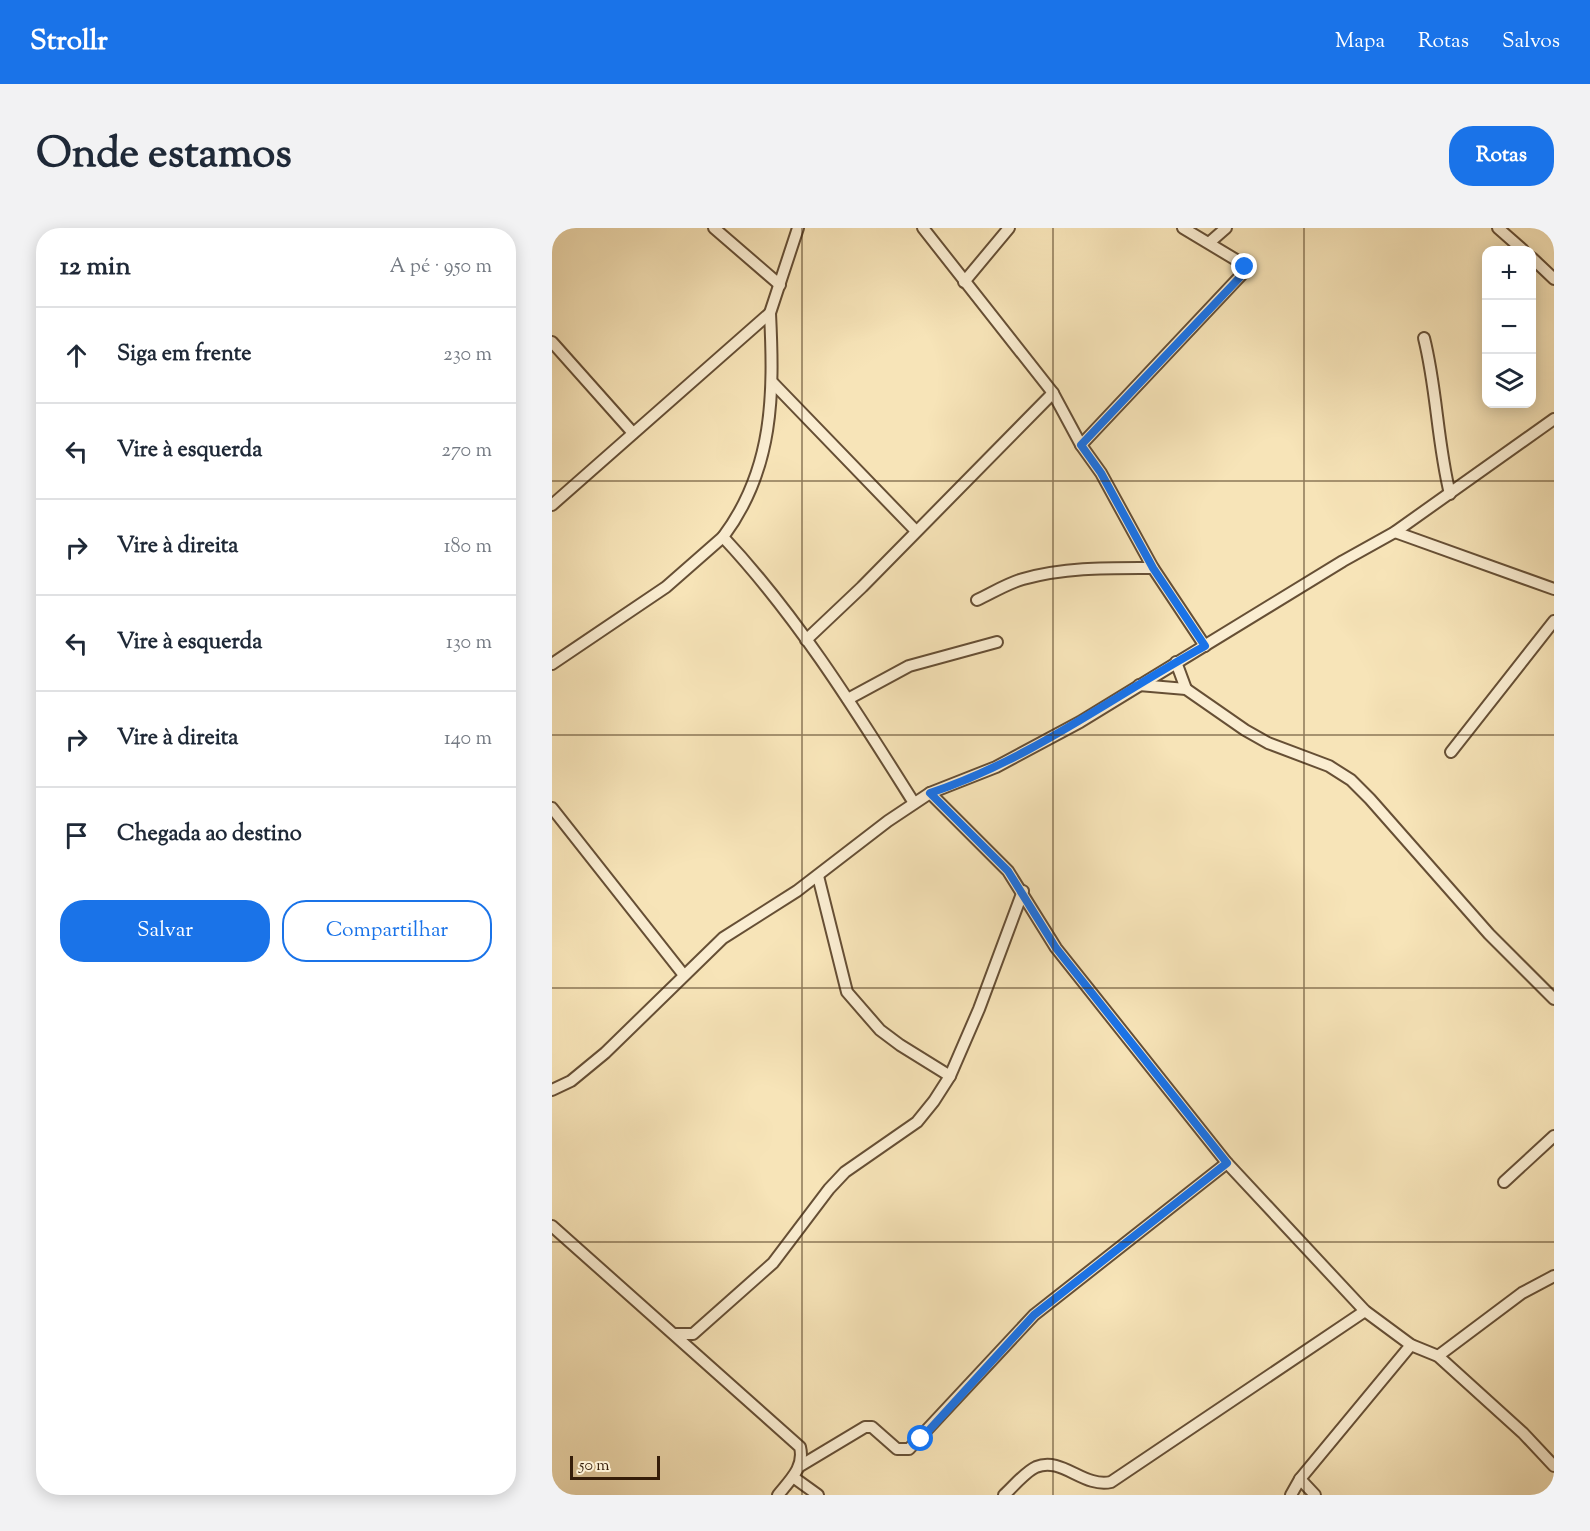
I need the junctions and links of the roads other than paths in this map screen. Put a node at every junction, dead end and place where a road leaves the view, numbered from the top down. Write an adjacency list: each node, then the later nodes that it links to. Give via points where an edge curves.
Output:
1 (714, 228): 13 (street)
2 (798, 228): 13 (street)
3 (923, 228): 12 (street)
4 (1009, 228): 12 (street)
5 (1183, 228): 8 (street)
6 (1226, 228): 8 (street)
7 (1498, 228): 9 (street)
8 (1210, 242): 21 (street, via 1246,270)
9 (1518, 246)
10 (1536, 262): 11 (street)
11 (1554, 279)
12 (964, 282): 18 (street)
13 (780, 285): 14 (street)
14 (770, 313): 17 (street); 20 (street)
15 (1424, 338): 22 (street)
16 (552, 342): 20 (street)
17 (773, 384): 24 (street); 26 (street, via 767,441 738,518)
18 (1053, 393): 21 (street); 24 (street)
19 (1554, 419): 22 (street)
20 (633, 433): 23 (street)
21 (1081, 445): 27 (street, via 1101,473)
22 (1450, 494): 25 (street)
23 (552, 505)
24 (916, 531): 31 (street)
25 (1395, 532): 28 (street); 33 (street)
26 (723, 537): 31 (street); 35 (street, via 666,587)
27 (1153, 568): 29 (street, via 1086,568 1052,573 1022,579); 33 (street)
28 (1554, 589)
29 (977, 600)
30 (1554, 621): 39 (street)
31 (806, 640): 38 (street)
32 (997, 642): 38 (street, via 916,663)
33 (1205, 646): 34 (street)
34 (1176, 662): 36 (street); 37 (street)
35 (552, 664)
36 (1138, 685): 37 (street); 40 (street, via 1080,722 996,767)
37 (1186, 689): 46 (street, via 1268,743 1329,766 1351,780 1489,934)
38 (848, 699): 41 (street)
39 (1450, 752)
40 (930, 793): 41 (street); 44 (street)
41 (914, 803): 43 (street)
42 (552, 808): 45 (street)
43 (818, 876): 45 (street, via 723,938); 47 (street, via 847,992 880,1030)
44 (1023, 891): 47 (street); 50 (street, via 1056,948)
45 (683, 974): 48 (street, via 605,1053 572,1081)
46 (1554, 999)
47 (950, 1076): 56 (street, via 917,1122 845,1172 773,1263)
48 (552, 1090)
49 (1554, 1136): 51 (street)
50 (1227, 1163): 54 (street); 60 (street, via 1034,1315 909,1449 897,1449 872,1427 865,1427)
51 (1504, 1182)
52 (552, 1226): 55 (street)
53 (1554, 1276): 59 (street, via 1522,1293)
54 (1365, 1311): 57 (street); 66 (street, via 1112,1482 1099,1485 1076,1473 1050,1466 1036,1467)
55 (675, 1334): 56 (street); 58 (street)
56 (693, 1334): 58 (street)
57 (1411, 1345): 59 (street); 63 (street)
58 (695, 1352): 60 (street, via 800,1447)
59 (1438, 1356): 61 (street)
60 (800, 1466): 62 (street)
61 (1554, 1466)
62 (793, 1477): 64 (street); 65 (street)
63 (1300, 1479): 67 (street); 68 (street)
64 (778, 1495)
65 (818, 1495)
66 (1004, 1495)
67 (1291, 1495)
68 (1315, 1495)

